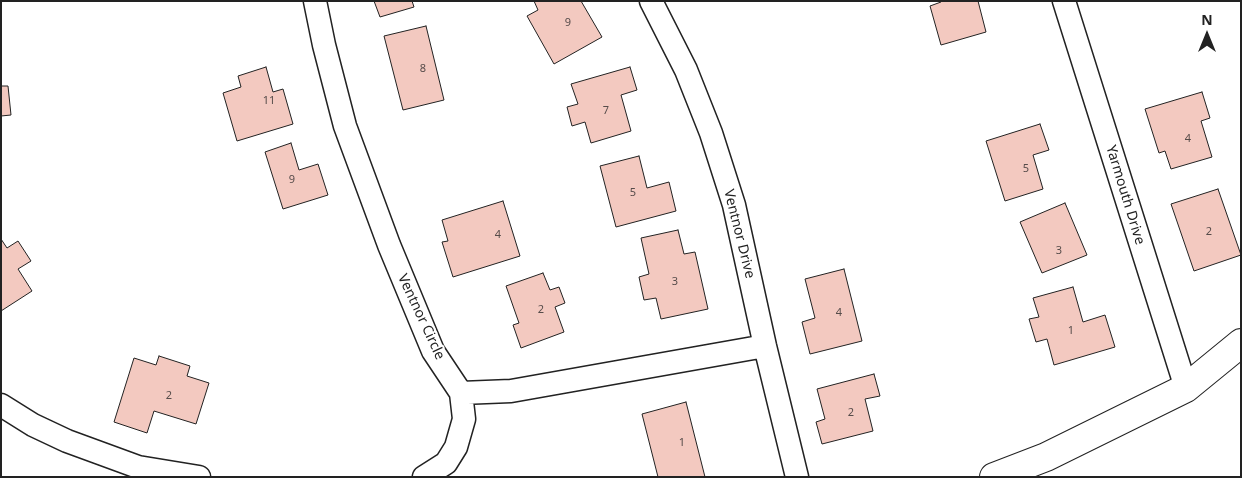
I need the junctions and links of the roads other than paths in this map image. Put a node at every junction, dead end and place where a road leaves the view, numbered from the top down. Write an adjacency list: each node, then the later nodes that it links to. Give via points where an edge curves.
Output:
1 (315, 1): 7 (street, Ventnor Circle, via 345,126 389,246 433,351)
2 (651, 1): 5 (street, Ventnor Drive, via 686,70 711,133 734,205)
3 (1064, 1): 6 (street, Yarmouth Drive)
4 (1241, 343): 6 (main road)
5 (765, 346): 7 (street, via 511,391); 11 (street, Ventnor Drive)
6 (1186, 388): 12 (main road, via 1046,457)
7 (461, 393): 10 (street, via 464,420 456,447 446,463)
8 (1, 405): 9 (street, via 67,442 138,467)
9 (199, 477)
10 (424, 477)
11 (797, 477)
12 (994, 477)

